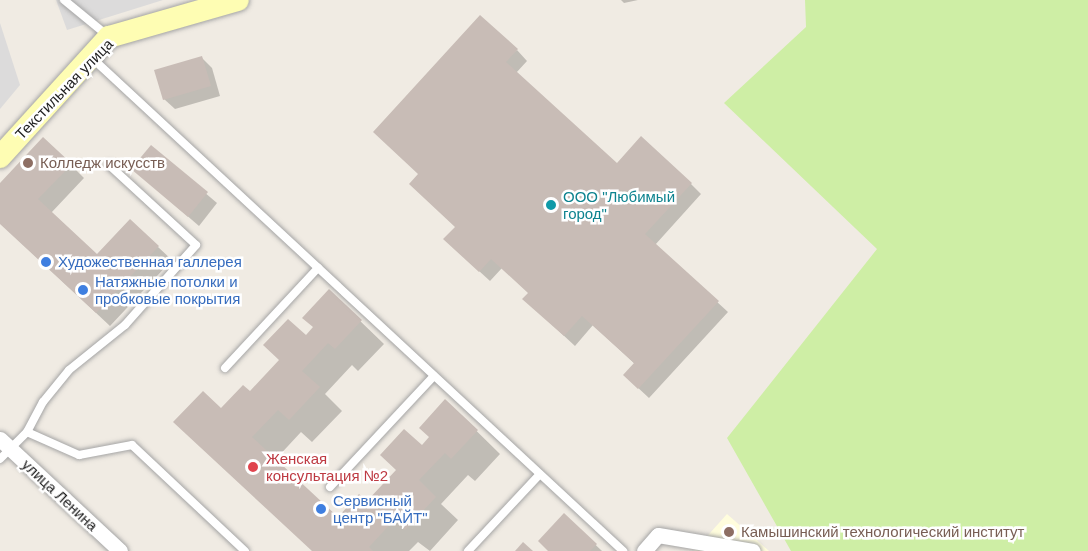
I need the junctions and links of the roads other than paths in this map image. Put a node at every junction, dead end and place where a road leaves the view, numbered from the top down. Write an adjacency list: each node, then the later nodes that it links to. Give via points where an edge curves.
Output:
1 (64, 0): 3 (lane)
2 (238, 0): 3 (main road, Текстильная улица)
3 (109, 37): 4 (main road, Текстильная улица)
4 (91, 57): 5 (main road, Текстильная улица); 7 (lane)
5 (0, 157)
6 (109, 165): 10 (lane, via 196,245 125,325 69,370 43,402)
7 (318, 268): 8 (lane); 9 (lane)
8 (225, 368)
9 (434, 376): 12 (lane); 13 (lane)
10 (27, 432): 11 (lane); 15 (lane, via 79,455 132,446)
11 (3, 449): 14 (street, улица Ленина)
12 (540, 474): 16 (lane); 17 (lane)
13 (330, 487)
14 (120, 551)
15 (245, 551)
16 (468, 551)
17 (623, 551)
18 (644, 551): 19 (street, via 658,535)
19 (753, 551)

